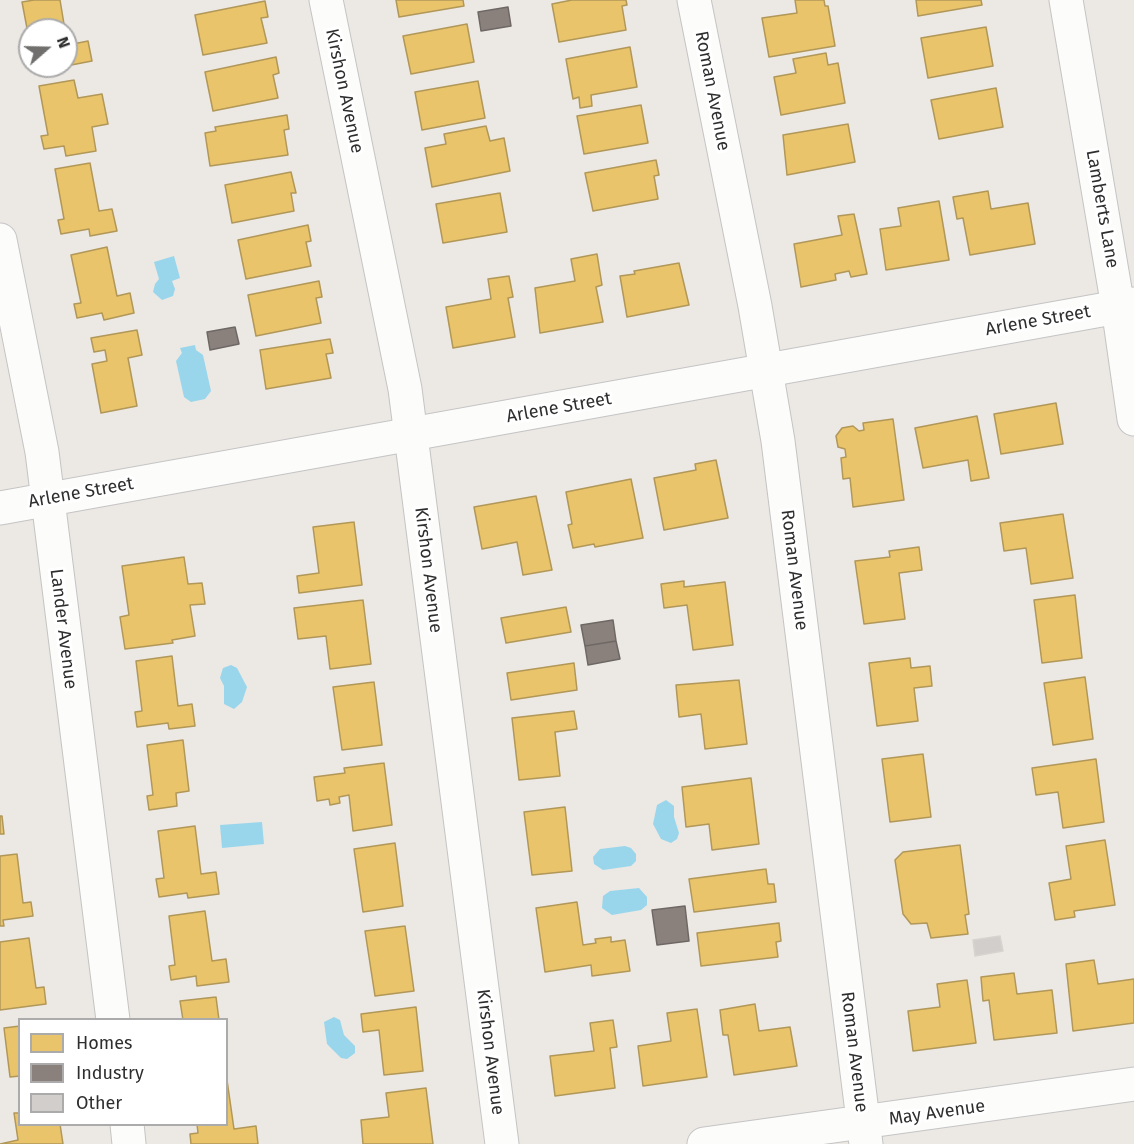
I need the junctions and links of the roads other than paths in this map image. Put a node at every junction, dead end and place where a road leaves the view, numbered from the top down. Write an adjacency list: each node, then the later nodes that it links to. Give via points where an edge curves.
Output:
1 (326, 0): 9 (street, Kirshon Avenue)
2 (694, 0): 6 (street, Roman Avenue)
3 (1066, 0): 5 (street, Lamberts Lane)
4 (0, 240): 10 (street, Lander Avenue)
5 (1126, 305): 6 (street, Arlene Street); 7 (street, Lamberts Lane)
6 (766, 371): 9 (street, Arlene Street); 15 (street, Roman Avenue)
7 (1131, 374): 8 (street, Lamberts Lane)
8 (1134, 419)
9 (411, 434): 10 (street, Arlene Street); 17 (street, Kirshon Avenue)
10 (48, 499): 11 (street, Arlene Street); 12 (street, Lander Avenue)
11 (0, 508)
12 (113, 1018)
13 (1134, 1084): 15 (street, May Avenue)
14 (127, 1126): 16 (street)
15 (864, 1134): 18 (street, May Avenue)
16 (129, 1144)
17 (502, 1144)
18 (704, 1144)

